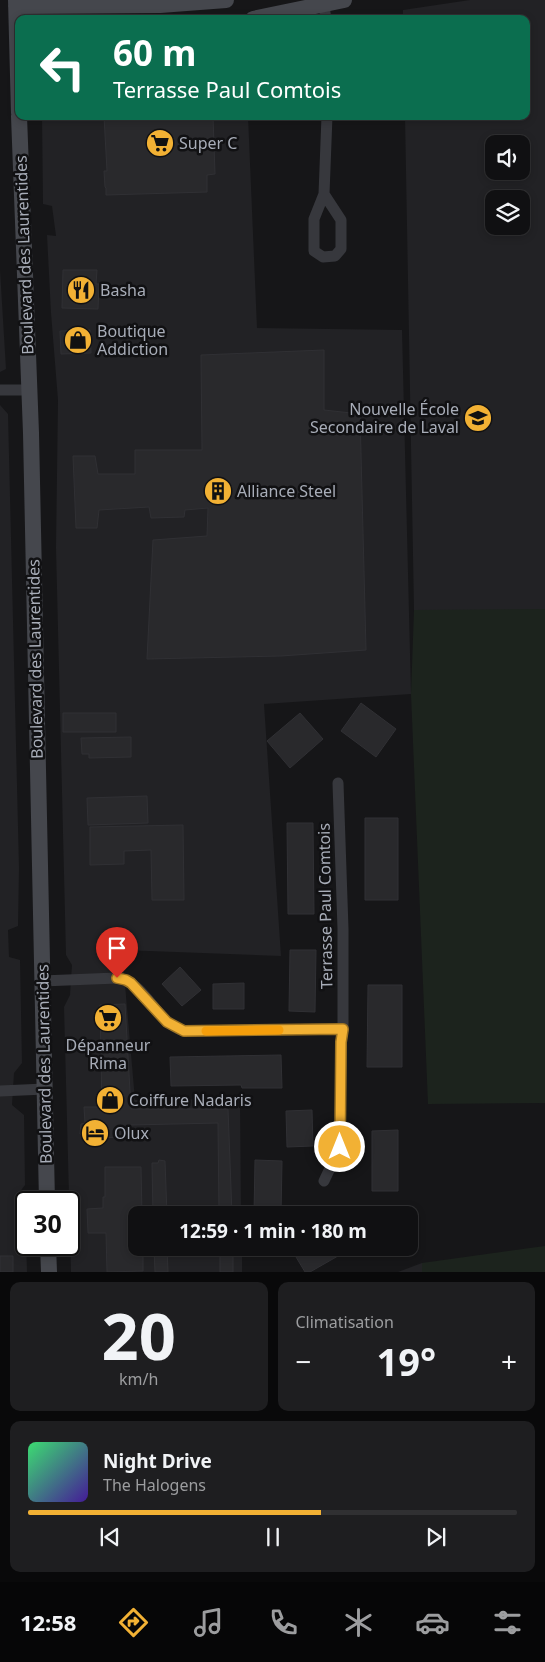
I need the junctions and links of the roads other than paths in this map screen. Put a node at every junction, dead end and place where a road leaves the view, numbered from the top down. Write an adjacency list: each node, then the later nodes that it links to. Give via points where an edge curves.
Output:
1 (226, 0): 3 (main road, via 160,5)
2 (344, 0): 4 (main road)
3 (16, 3)
4 (324, 8): 5 (main road)
5 (279, 15)
6 (19, 120): 10 (main road, Boulevard des Laurentides)
7 (327, 120): 8 (street)
8 (324, 194): 8 (street, via 314,219 314,251 323,257 335,256 341,249 341,220)
9 (0, 390): 10 (street)
10 (30, 390): 12 (main road, Boulevard des Laurentides)
11 (338, 783): 13 (street, Terrasse Paul Comtois)
12 (42, 981): 13 (street, via 126,980 167,1022 184,1031); 14 (main road, Boulevard des Laurentides)
13 (343, 1029): 16 (street, Terrasse Paul Comtois, via 340,1147)
14 (45, 1090): 15 (street); 17 (main road, Boulevard des Laurentides)
15 (0, 1091)
16 (324, 1181)
17 (47, 1191)
18 (48, 1256): 19 (main road)
19 (49, 1272)

